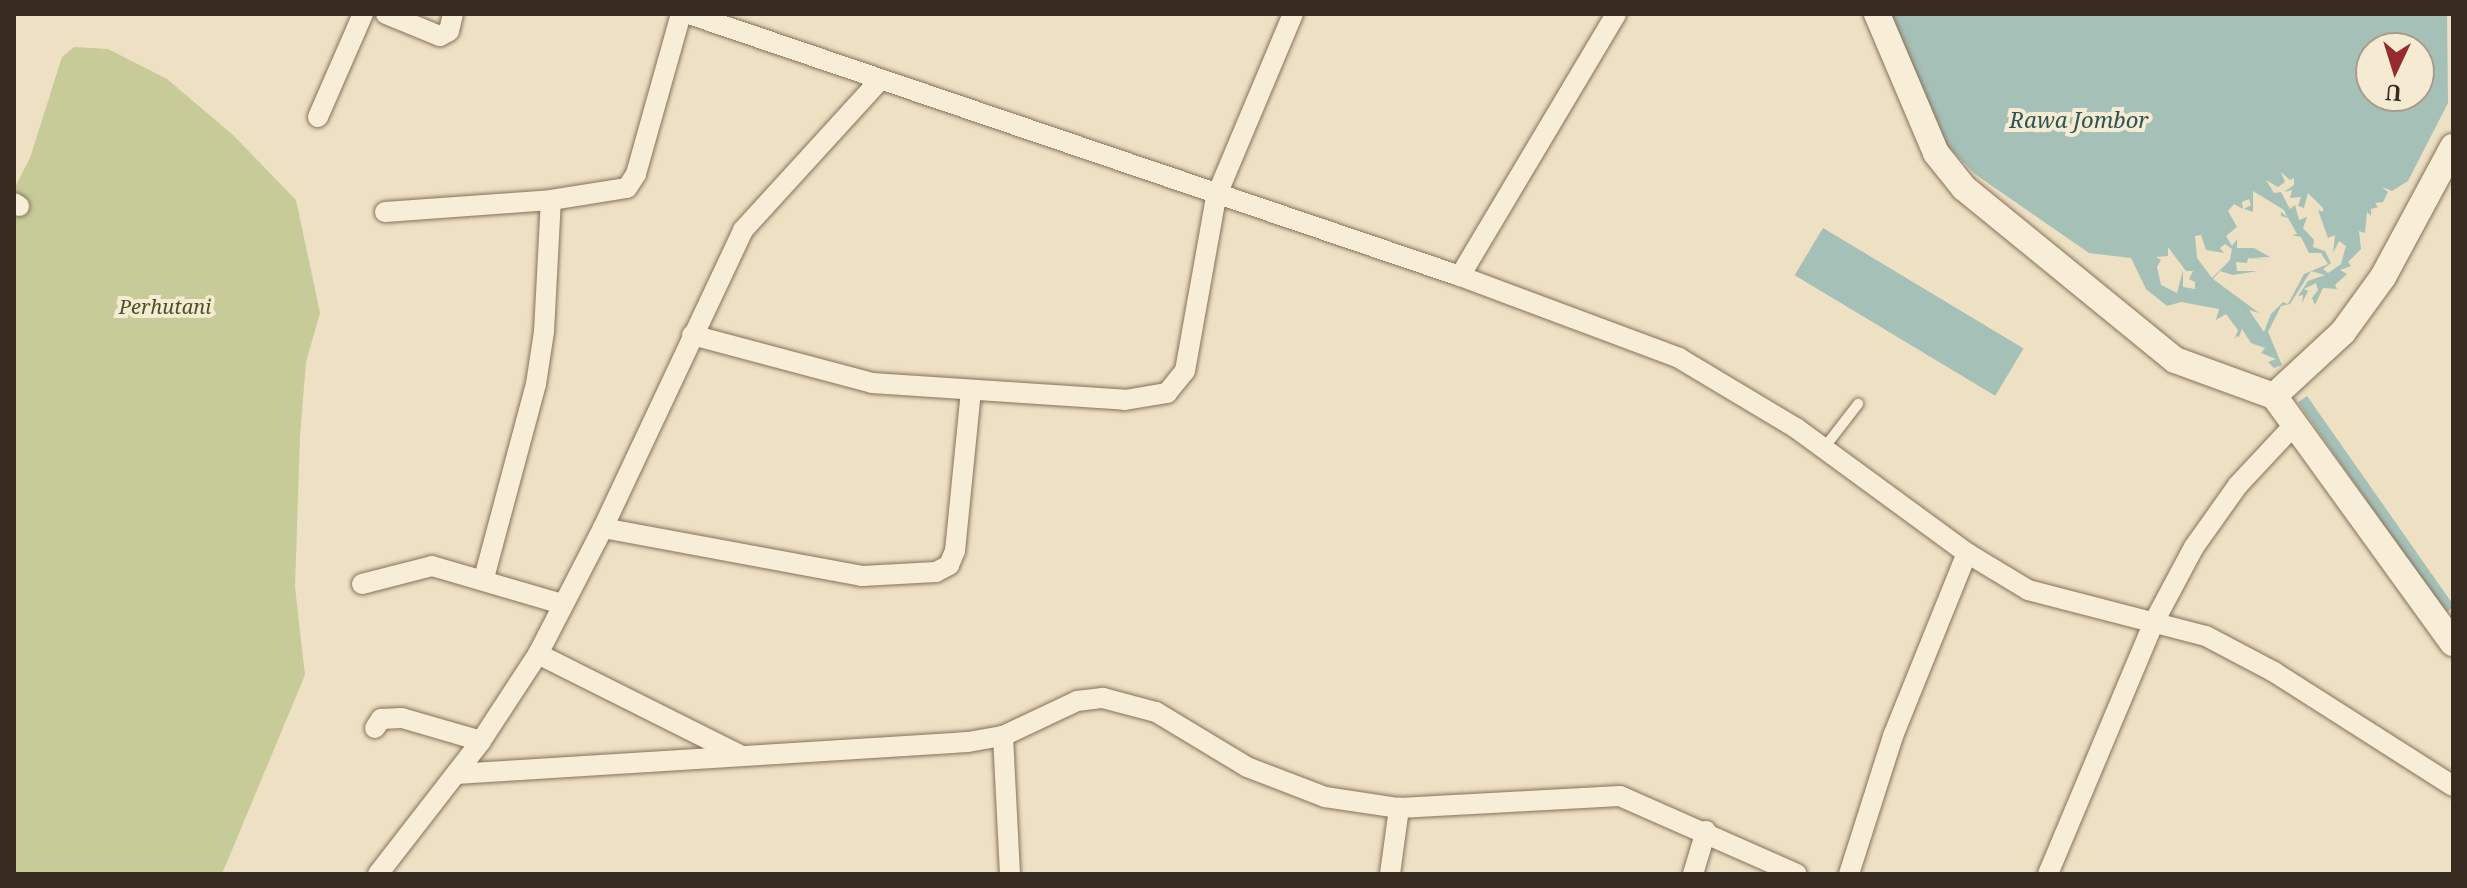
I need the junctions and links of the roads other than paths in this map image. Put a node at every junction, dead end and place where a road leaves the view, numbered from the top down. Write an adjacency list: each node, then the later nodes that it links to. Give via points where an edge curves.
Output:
1 (363, 14): 10 (street)
2 (386, 14): 3 (street, via 440,36 448,33)
3 (453, 14)
4 (681, 14): 13 (street, via 632,182 617,192)
5 (689, 14): 9 (street)
6 (1293, 14): 12 (street)
7 (1616, 14): 15 (street)
8 (1877, 14): 18 (street, via 1936,153 1964,188 2175,360)
9 (878, 82): 12 (street); 16 (street, via 754,213)
10 (318, 117)
11 (2453, 147): 18 (street, via 2383,277 2343,332)
12 (1216, 197): 15 (street); 17 (street, via 1188,358 1174,390 1125,400)
13 (551, 200): 14 (street); 24 (street, via 536,384)
14 (385, 212)
15 (1460, 276): 21 (street, via 1706,370)
16 (692, 335): 17 (street, via 827,375); 22 (street)
17 (971, 391): 22 (street, via 955,551 949,565 936,572 862,576)
18 (2274, 396): 20 (street)
19 (1858, 404): 21 (lane)
20 (2296, 423): 27 (street, via 2216,511); 28 (street)
21 (1824, 448): 23 (street)
22 (603, 528): 26 (street)
23 (1967, 553): 27 (street, via 2028,590); 43 (street, via 1893,736)
24 (484, 578): 25 (street, via 432,566); 26 (street)
25 (362, 584)
26 (562, 604): 29 (street)
27 (2155, 620): 35 (street, via 2238,652); 44 (street)
28 (2453, 643)
29 (538, 654): 32 (street); 33 (street)
30 (375, 728): 32 (street, via 381,719 402,718)
31 (1003, 736): 33 (street); 36 (street, via 1077,701 1119,700 1156,712 1284,783 1346,802); 39 (street)
32 (481, 741): 34 (street)
33 (741, 755): 34 (street)
34 (456, 774): 38 (street)
35 (2453, 786)
36 (1399, 808): 37 (street, via 1605,795 1636,800); 40 (street)
37 (1706, 831): 41 (street); 42 (street)
38 (378, 874)
39 (1010, 874)
40 (1390, 874)
41 (1693, 874)
42 (1797, 874)
43 (1849, 874)
44 (2048, 874)

